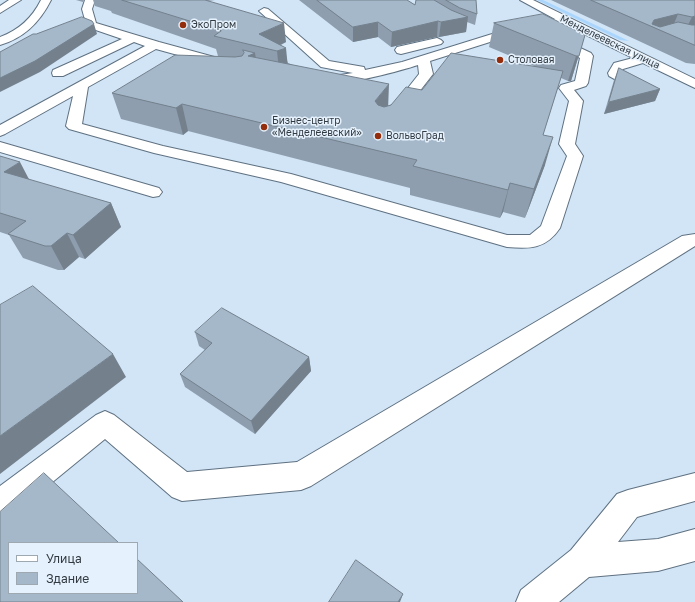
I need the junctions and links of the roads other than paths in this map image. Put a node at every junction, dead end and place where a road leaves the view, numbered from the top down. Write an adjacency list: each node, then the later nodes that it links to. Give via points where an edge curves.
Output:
1 (16, 0): 5 (street)
2 (46, 0): 11 (street, via 38,16 26,28 12,37)
3 (90, 0): 10 (street, via 86,9 91,25)
4 (525, 0): 7 (street, Менделеевская улица)
5 (0, 10)
6 (264, 11): 20 (street, via 325,64 355,69)
7 (566, 20): 8 (street); 14 (street, Менделеевская улица)
8 (529, 27): 9 (street); 23 (street, via 587,56 581,83 566,88 576,101 567,144 576,156 550,228 543,238 528,242 508,241 285,178 160,150 74,126)
9 (481, 33): 15 (street); 17 (street)
10 (133, 38): 13 (street); 19 (street)
11 (0, 40)
12 (638, 43): 14 (street)
13 (155, 45): 18 (street); 23 (street)
14 (620, 47): 16 (street, Менделеевская улица)
15 (401, 50)
16 (645, 59): 22 (street, Менделеевская улица); 24 (street, via 618,66 614,73)
17 (423, 60): 20 (street); 25 (street, via 426,74)
18 (235, 67)
19 (58, 73)
20 (367, 74): 21 (street)
21 (315, 81)
22 (695, 84)
23 (82, 86): 26 (street)
24 (650, 92)
25 (388, 122)
26 (0, 131)
27 (0, 146): 28 (street)
28 (153, 192)
29 (695, 240): 31 (street, via 689,241 301,476 182,487 105,423)
30 (695, 487): 33 (street, via 628,505)
31 (0, 505)
32 (695, 545): 33 (street, via 658,555)
33 (582, 561): 34 (street)
34 (533, 602)

